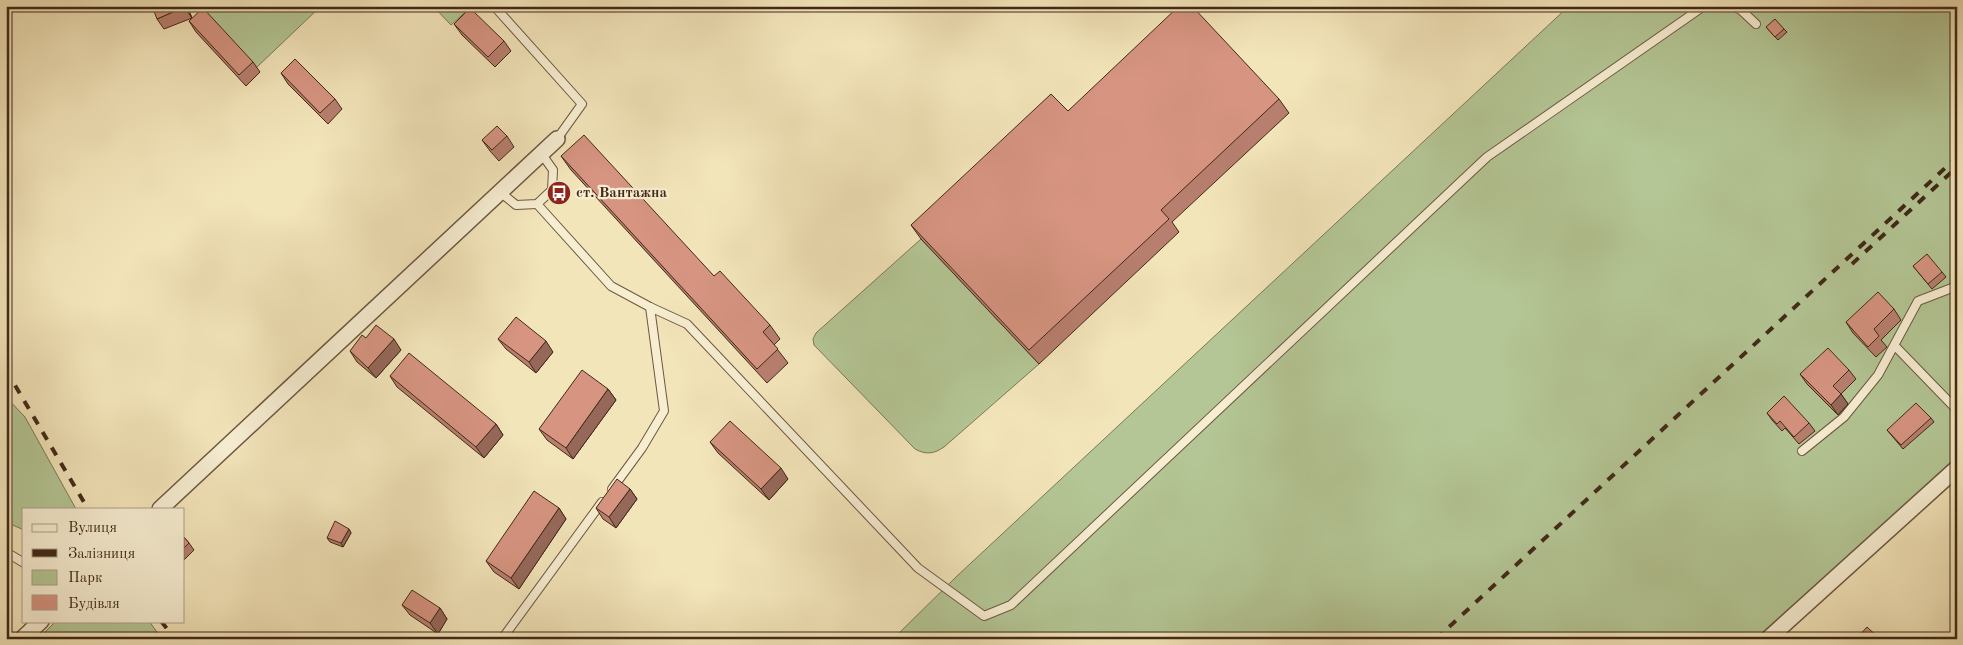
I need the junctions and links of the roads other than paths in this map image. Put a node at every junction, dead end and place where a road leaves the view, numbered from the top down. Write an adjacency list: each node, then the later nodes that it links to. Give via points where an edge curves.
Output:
1 (494, 6): 5 (lane, via 582,104)
2 (1704, 6): 10 (lane, via 1487,157 1011,605 984,616 918,568 686,324)
3 (1732, 6): 4 (lane)
4 (1756, 24)
5 (556, 139): 6 (street)
6 (540, 153): 7 (street); 8 (lane, via 553,170 552,190)
7 (500, 192): 8 (lane, via 516,205); 15 (street)
8 (537, 204): 10 (lane, via 611,286)
9 (1957, 286): 11 (lane, via 1918,301)
10 (650, 307): 21 (lane, via 664,411 642,448)
11 (1895, 346): 12 (lane); 13 (lane, via 1878,375 1844,417)
12 (1957, 410)
13 (1802, 451)
14 (1957, 468): 19 (street)
15 (161, 508)
16 (6, 552): 17 (lane)
17 (22, 562)
18 (40, 622): 20 (street)
19 (1777, 636)
20 (22, 639)
21 (502, 639)

